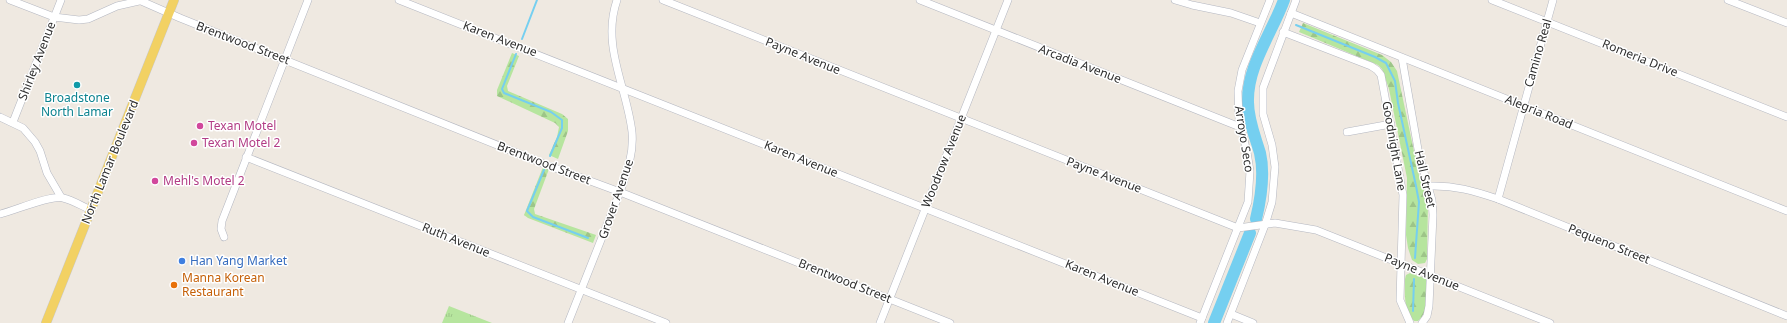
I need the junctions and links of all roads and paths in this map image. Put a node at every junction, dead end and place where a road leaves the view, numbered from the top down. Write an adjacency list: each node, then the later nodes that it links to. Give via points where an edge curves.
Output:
1 (10, 0): 19 (street)
2 (61, 0): 19 (street, Shirley Avenue)
3 (139, 0): 18 (street, Brentwood Street); 19 (street, via 117,6 88,19 69,20)
4 (174, 0): 18 (main road, North Lamar Boulevard)
5 (308, 0): 26 (street)
6 (399, 0): 27 (street, Karen Avenue)
7 (617, 0): 27 (street, Grover Avenue, via 612,41)
8 (663, 0): 31 (street, Payne Avenue)
9 (920, 0): 23 (street, Arcadia Avenue)
10 (1008, 0): 23 (street, Woodrow Avenue)
11 (1175, 0): 22 (street, via 1231,13)
12 (1270, 0): 22 (street, Arroyo Seco)
13 (1296, 0): 17 (street, Arroyo Seco)
14 (1492, 0): 20 (street, Romeria Drive)
15 (1553, 0): 20 (street, Camino Real)
16 (1728, 0): 21 (street)
17 (1291, 13): 24 (street, Arroyo Seco); 25 (street, Alegria Road)
18 (169, 14): 26 (street, Brentwood Street); 42 (main road, North Lamar Boulevard)
19 (54, 17): 32 (street, Shirley Avenue)
20 (1547, 22): 28 (street, Camino Real); 30 (street, Romeria Drive)
21 (1787, 22)
22 (1260, 23): 34 (street, Arroyo Seco, via 1239,84)
23 (996, 30): 31 (street, Woodrow Avenue); 34 (street, Arcadia Avenue)
24 (1283, 32): 33 (street, Goodnight Lane, via 1377,70 1383,82); 45 (street, Arroyo Seco, via 1266,77 1262,98 1275,173 1272,202)
25 (1402, 58): 28 (street, Alegria Road); 37 (street, Hall Street, via 1419,155)
26 (285, 60): 36 (street); 38 (street, Brentwood Street, via 546,165)
27 (621, 88): 38 (street, Grover Avenue, via 630,117 632,150); 41 (street, Karen Avenue)
28 (1524, 106): 40 (street, Camino Real); 43 (street, Alegria Road)
29 (0, 117): 32 (street)
30 (1787, 117)
31 (961, 119): 41 (street, Woodrow Avenue); 46 (street, Payne Avenue)
32 (13, 122): 39 (street, via 23,128 35,142 47,173)
33 (1390, 124): 35 (street); 48 (street, Goodnight Lane, via 1403,195)
34 (1240, 128): 46 (street, Arroyo Seco, via 1249,159 1250,178 1248,202)
35 (1347, 132)
36 (246, 157): 47 (street, via 222,220 221,229); 50 (street, Ruth Avenue)
37 (1429, 186): 40 (street, Pequeno Street, via 1464,188); 49 (street, Hall Street, via 1433,215)
38 (620, 192): 50 (street, Grover Avenue); 51 (street, Brentwood Street)
39 (61, 197): 42 (street); 44 (street)
40 (1498, 199): 53 (street, Pequeno Street)
41 (925, 208): 51 (street, Woodrow Avenue); 54 (street, Karen Avenue)
42 (91, 210): 55 (main road, North Lamar Boulevard)
43 (1787, 211)
44 (0, 214)
45 (1265, 225): 46 (street, Payne Avenue); 48 (street, Payne Avenue, via 1275,223 1316,230); 52 (street, Arroyo Seco)
46 (1238, 228): 54 (street, Arroyo Seco)
47 (224, 237)
48 (1400, 263): 49 (street, Payne Avenue); 62 (street, Goodnight Lane, via 1400,300)
49 (1430, 275): 63 (street, Hall Street, via 1429,306); 64 (street, Payne Avenue)
50 (582, 289): 56 (street, Grover Avenue); 57 (street, Ruth Avenue)
51 (889, 299): 58 (street, Woodrow Avenue); 59 (street, Brentwood Street)
52 (1231, 314): 60 (street, Arroyo Seco); 61 (street)
53 (1787, 316)
54 (1201, 321)
55 (46, 323)
56 (568, 323)
57 (666, 323)
58 (880, 323)
59 (950, 323)
60 (1227, 323)
61 (1253, 323)
62 (1410, 323)
63 (1422, 323)
64 (1550, 323)

